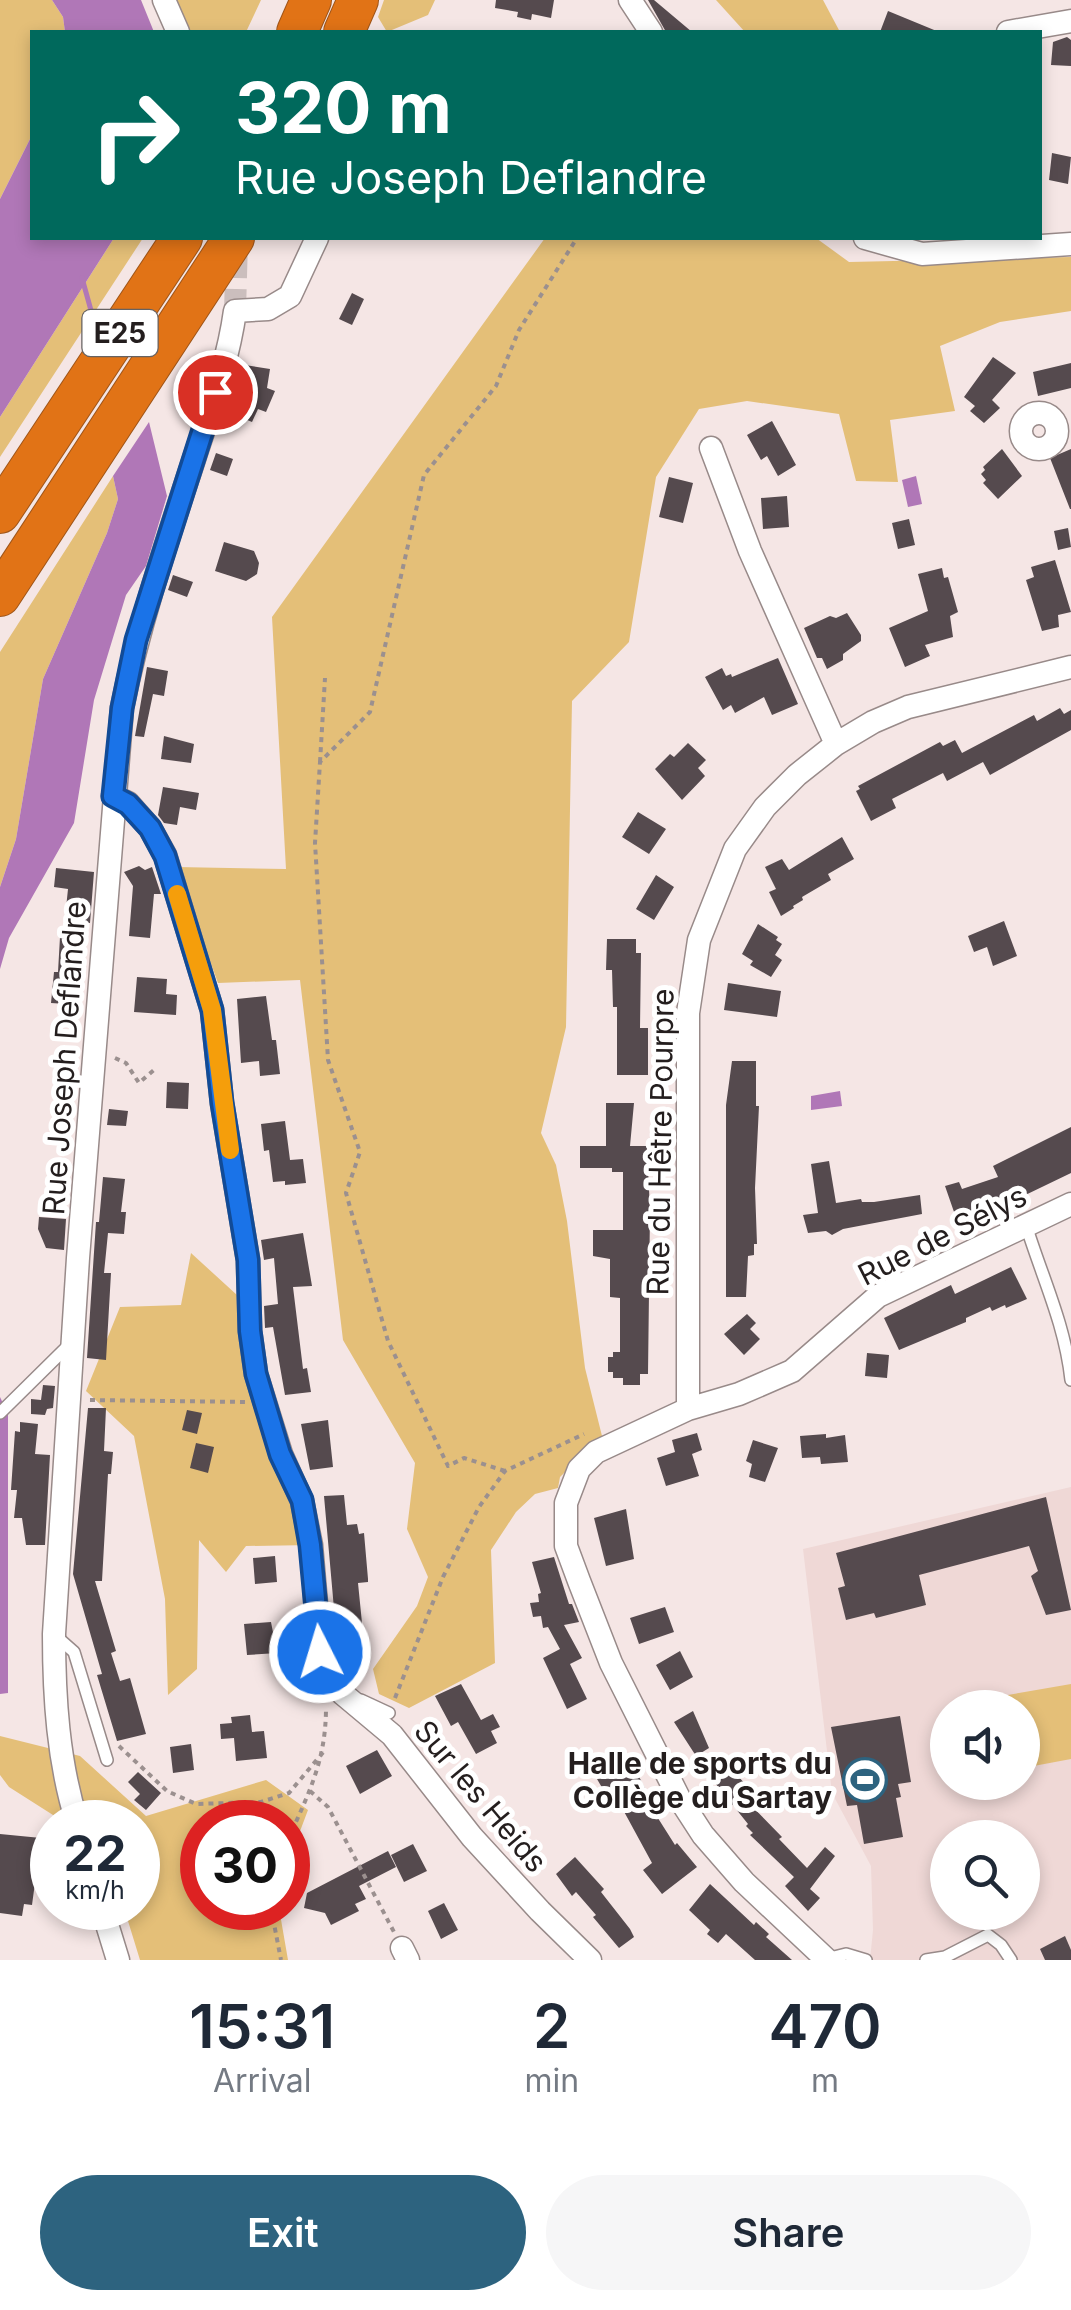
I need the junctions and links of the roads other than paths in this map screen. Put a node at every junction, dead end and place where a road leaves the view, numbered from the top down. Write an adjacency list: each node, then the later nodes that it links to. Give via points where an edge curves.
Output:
1 (164, 0): 7 (street)
2 (288, 0): 8 (highway)
3 (311, 0): 9 (highway)
4 (358, 0): 10 (highway)
5 (630, 0): 11 (street)
6 (1071, 21): 12 (street)
7 (177, 30)
8 (277, 30)
9 (298, 30)
10 (345, 30)
11 (650, 30)
12 (1019, 30)
13 (181, 240): 19 (highway, E25)
14 (233, 240): 20 (highway, E25)
15 (316, 240): 23 (street, Rue Joseph Deflandre, via 290,296 268,309 235,311 136,640)
16 (873, 240): 17 (street, via 922,254)
17 (1071, 244)
18 (711, 448): 22 (street)
19 (0, 513)
20 (0, 596)
21 (1071, 667): 22 (street, Rue du Hêtre Pourpre, via 908,707)
22 (836, 744): 28 (street, Rue du Hêtre Pourpre, via 765,807 735,849 698,940 687,1042)
23 (113, 796): 26 (street, Rue Joseph Deflandre); 31 (street, Sur les Heids, via 150,828 165,856 212,1010 248,1260 256,1374 302,1500 320,1652)
24 (1071, 1204): 25 (street, Rue de Sélys)
25 (1026, 1225): 27 (lane, via 1051,1288); 28 (street, Rue de Sélys, via 878,1296 792,1371)
26 (72, 1341): 29 (lane); 30 (street, Rue Joseph Deflandre)
27 (1071, 1380)
28 (688, 1410): 38 (street, via 596,1452 580,1469 566,1504 566,1546 611,1663 703,1835)
29 (2, 1411)
30 (54, 1634): 33 (lane, via 74,1652); 34 (street, Rue Joseph Deflandre)
31 (343, 1694): 32 (lane); 37 (street, Sur les Heids, via 392,1735 472,1837)
32 (389, 1713)
33 (107, 1760)
34 (70, 1800)
35 (109, 1930): 36 (street)
36 (118, 1960)
37 (590, 1960)
38 (826, 1960): 39 (lane, via 846,1954)
39 (866, 1960)
40 (926, 1960): 41 (lane, via 988,1935)
41 (1010, 1960)

